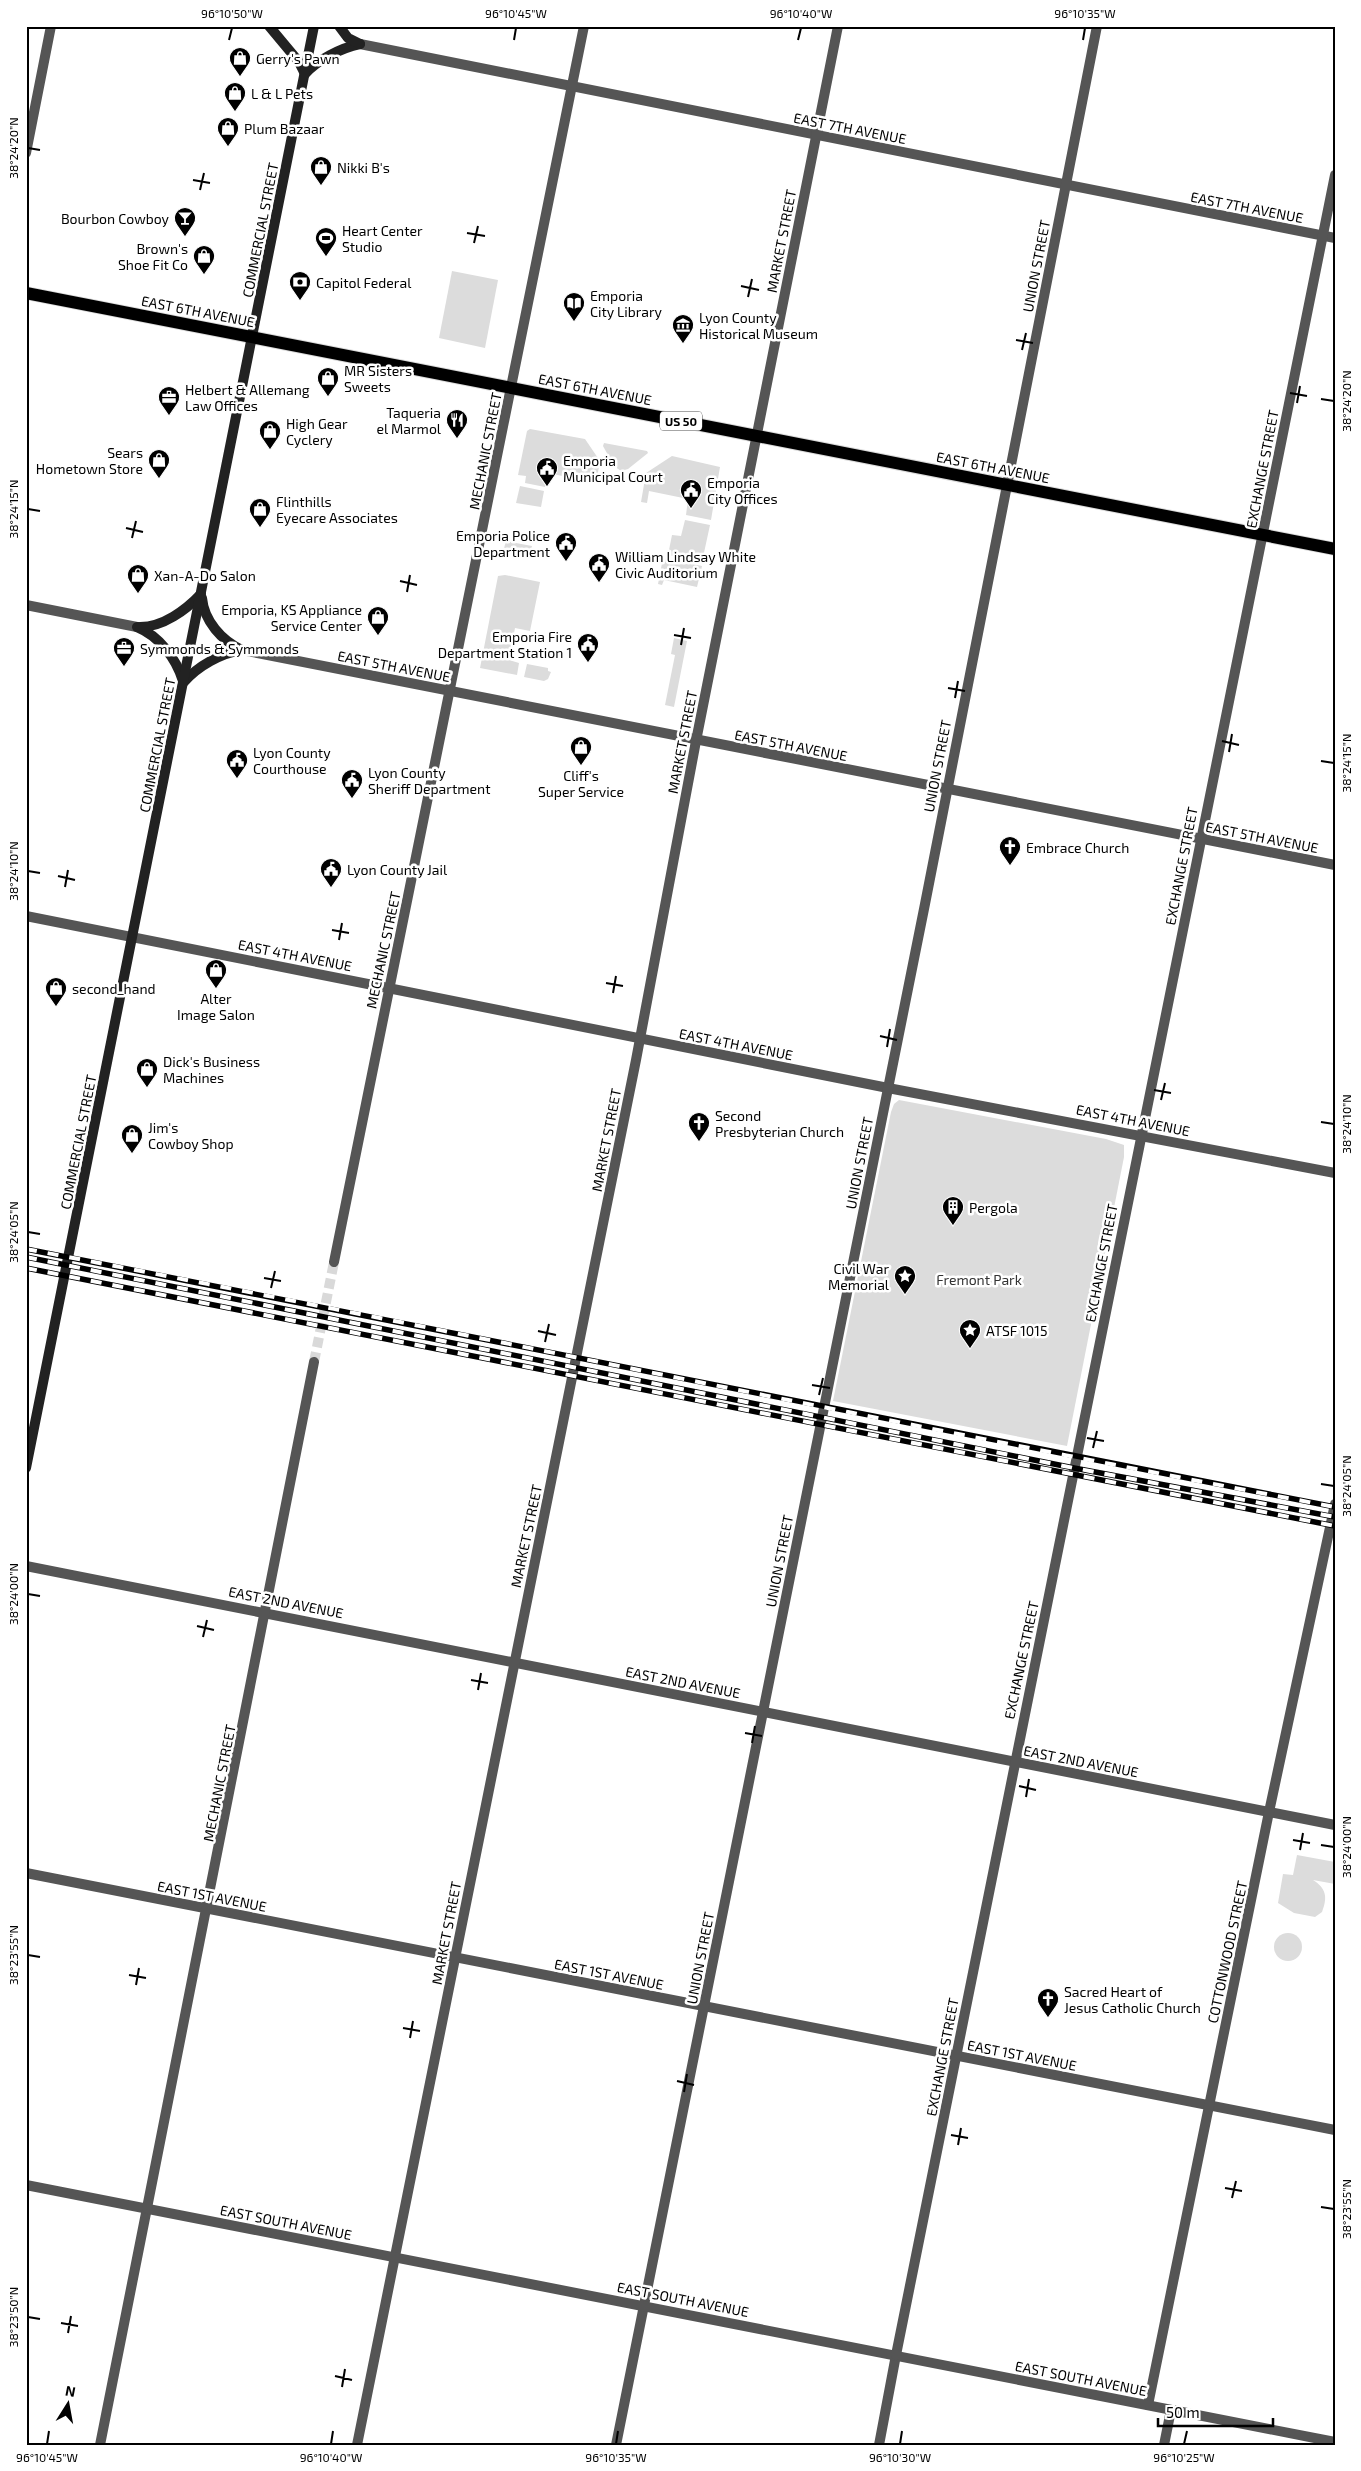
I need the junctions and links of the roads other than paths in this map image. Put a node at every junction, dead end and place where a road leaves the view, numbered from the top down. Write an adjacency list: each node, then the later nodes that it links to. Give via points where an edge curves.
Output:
1 (51, 26): 12 (street)
2 (270, 26): 9 (main road)
3 (314, 26): 9 (main road, COMMERCIAL STREET)
4 (339, 26): 8 (main road, via 348,38)
5 (584, 26): 10 (street, MECHANIC STREET)
6 (838, 26): 11 (street, MARKET STREET)
7 (1097, 26): 14 (street, UNION STREET)
8 (360, 44): 9 (main road, via 338,52); 10 (street, EAST 7TH AVENUE)
9 (305, 74): 18 (main road, COMMERCIAL STREET)
10 (572, 86): 11 (street, EAST 7TH AVENUE); 19 (street, MECHANIC STREET)
11 (816, 135): 14 (street, EAST 7TH AVENUE); 20 (street, MARKET STREET)
12 (26, 153)
13 (1335, 176): 15 (street, EXCHANGE STREET)
14 (1066, 184): 15 (street, EAST 7TH AVENUE); 21 (street, UNION STREET)
15 (1323, 236): 16 (street, EAST 7TH AVENUE); 22 (street, EXCHANGE STREET)
16 (1335, 238)
17 (26, 293): 18 (main road, EAST 6TH AVENUE / US 50)
18 (252, 337): 19 (main road, EAST 6TH AVENUE / US 50); 24 (main road, COMMERCIAL STREET)
19 (511, 388): 20 (main road, EAST 6TH AVENUE / US 50); 29 (street, MECHANIC STREET)
20 (756, 436): 21 (main road, EAST 6TH AVENUE / US 50); 30 (street, MARKET STREET)
21 (1007, 485): 22 (main road, EAST 6TH AVENUE / US 50); 31 (street, UNION STREET)
22 (1263, 535): 23 (main road, EAST 6TH AVENUE / US 50); 32 (street, EXCHANGE STREET)
23 (1335, 549)
24 (201, 593): 26 (main road, via 160,624); 27 (main road, via 208,618 224,639); 28 (main road, COMMERCIAL STREET)
25 (26, 605): 26 (street)
26 (137, 627): 28 (main road, via 158,640 177,667)
27 (242, 650): 28 (main road, via 201,666); 29 (street, EAST 5TH AVENUE)
28 (183, 683): 35 (main road, COMMERCIAL STREET)
29 (451, 692): 30 (street, EAST 5TH AVENUE); 36 (street, MECHANIC STREET)
30 (696, 741): 31 (street, EAST 5TH AVENUE); 37 (street, MARKET STREET)
31 (946, 790): 32 (street, EAST 5TH AVENUE); 38 (street, UNION STREET)
32 (1200, 838): 33 (street, EAST 5TH AVENUE); 39 (street, EXCHANGE STREET)
33 (1335, 865)
34 (26, 916): 35 (street, EAST 4TH AVENUE)
35 (132, 937): 36 (street, EAST 4TH AVENUE); 43 (main road, COMMERCIAL STREET)
36 (388, 988): 37 (street, EAST 4TH AVENUE); 41 (street, MECHANIC STREET)
37 (641, 1039): 38 (street, EAST 4TH AVENUE); 47 (street, MARKET STREET)
38 (888, 1088): 39 (street, EAST 4TH AVENUE); 48 (street, UNION STREET)
39 (1141, 1136): 40 (street, EAST 4TH AVENUE); 49 (street, EXCHANGE STREET)
40 (1335, 1173)
41 (334, 1262)
42 (314, 1362): 46 (street, MECHANIC STREET)
43 (26, 1468)
44 (1335, 1504): 50 (street, COTTONWOOD STREET)
45 (26, 1566): 46 (street, EAST 2ND AVENUE)
46 (266, 1612): 47 (street, EAST 2ND AVENUE); 53 (street, MECHANIC STREET)
47 (514, 1662): 48 (street, EAST 2ND AVENUE); 54 (street, MARKET STREET)
48 (763, 1712): 49 (street, EAST 2ND AVENUE); 55 (street, UNION STREET)
49 (1014, 1761): 50 (street, EAST 2ND AVENUE); 56 (street, EXCHANGE STREET)
50 (1269, 1812): 51 (street, EAST 2ND AVENUE); 57 (street, COTTONWOOD STREET)
51 (1335, 1825)
52 (26, 1873): 53 (street, EAST 1ST AVENUE)
53 (208, 1909): 54 (street, EAST 1ST AVENUE); 60 (street, MECHANIC STREET)
54 (455, 1958): 55 (street, EAST 1ST AVENUE); 61 (street, MARKET STREET)
55 (704, 2006): 56 (street, EAST 1ST AVENUE); 62 (street, UNION STREET)
56 (956, 2056): 57 (street, EAST 1ST AVENUE); 63 (street, EXCHANGE STREET)
57 (1209, 2106): 58 (street, EAST 1ST AVENUE); 64 (street, COTTONWOOD STREET)
58 (1335, 2130)
59 (26, 2185): 60 (street, EAST SOUTH AVENUE)
60 (147, 2208): 61 (street, EAST SOUTH AVENUE); 67 (street, MECHANIC STREET)
61 (394, 2257): 62 (street, EAST SOUTH AVENUE); 68 (street, MARKET STREET)
62 (642, 2305): 63 (street, EAST SOUTH AVENUE); 69 (street, UNION STREET)
63 (896, 2356): 64 (street, EAST SOUTH AVENUE); 70 (street, EXCHANGE STREET)
64 (1148, 2405): 65 (street, EAST SOUTH AVENUE)
65 (1171, 2410): 66 (street, EAST SOUTH AVENUE); 71 (street)
66 (1335, 2442)
67 (100, 2445)
68 (357, 2445)
69 (616, 2445)
70 (879, 2445)
71 (1164, 2445)

